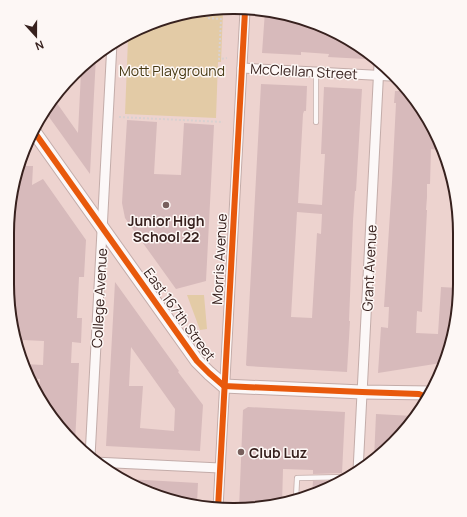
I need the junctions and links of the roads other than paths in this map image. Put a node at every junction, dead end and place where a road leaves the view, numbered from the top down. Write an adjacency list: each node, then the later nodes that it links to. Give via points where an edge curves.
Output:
1 (245, 14): 3 (street, Morris Avenue)
2 (112, 51): 10 (street, College Avenue)
3 (242, 68): 5 (street, McClellan Street); 11 (street, Morris Avenue)
4 (379, 69): 6 (street, Grant Avenue)
5 (316, 72): 6 (street, McClellan Street); 8 (lane)
6 (379, 75): 7 (street, McClellan Street); 12 (street, Grant Avenue)
7 (386, 76)
8 (316, 122)
9 (37, 136): 10 (street, East 167th Street)
10 (103, 228): 11 (street, East 167th Street, via 197,361); 14 (street, College Avenue)
11 (224, 386): 12 (street); 17 (street, Morris Avenue)
12 (362, 392): 13 (street); 16 (street, Grant Avenue)
13 (423, 395)
14 (90, 450)
15 (107, 463): 17 (street)
16 (358, 464)
17 (220, 468): 20 (street, Morris Avenue)
18 (337, 477): 19 (lane, via 297,478)
19 (296, 494)
20 (218, 503)

